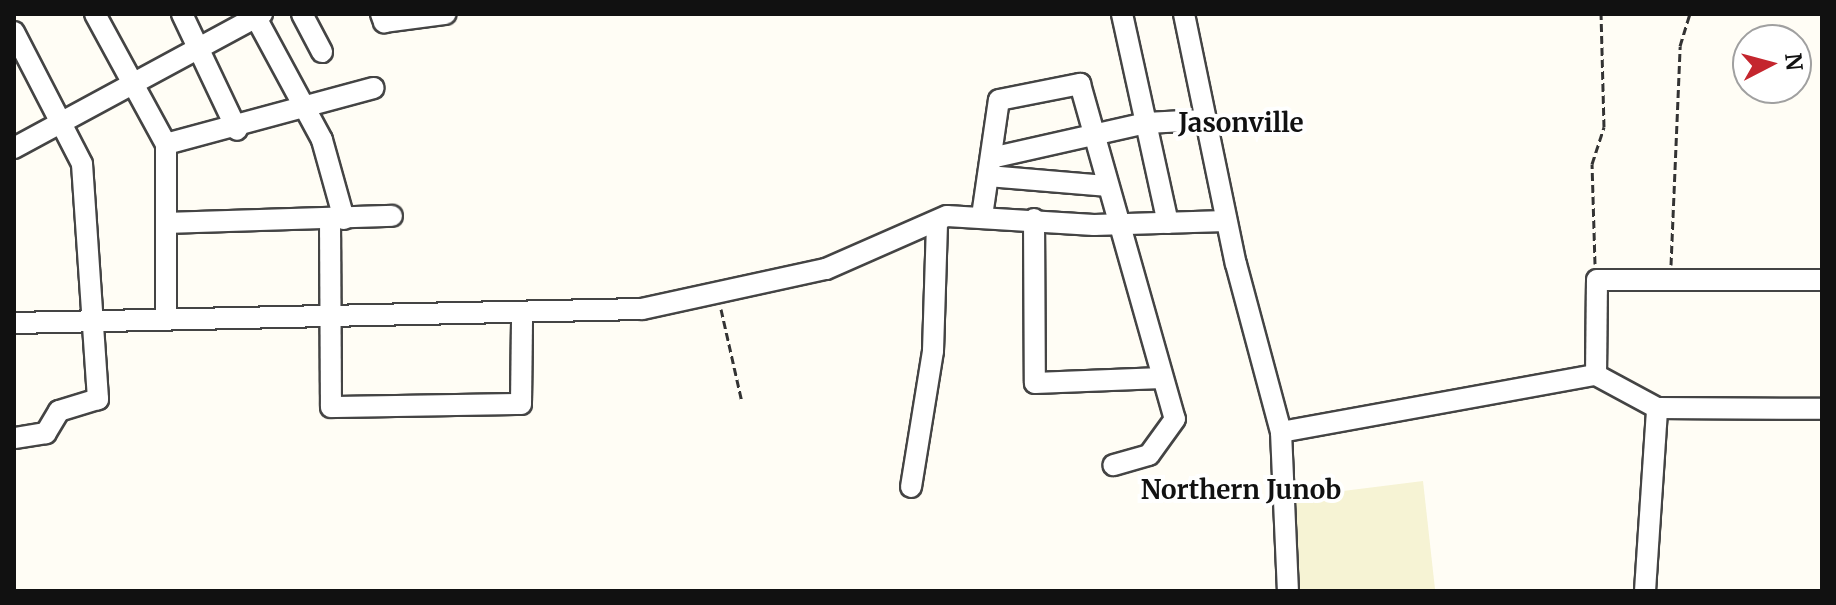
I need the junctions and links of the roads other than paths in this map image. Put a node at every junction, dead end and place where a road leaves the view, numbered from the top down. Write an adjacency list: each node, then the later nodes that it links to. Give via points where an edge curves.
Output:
1 (95, 14): 12 (street)
2 (182, 14): 10 (street)
3 (302, 14): 11 (street)
4 (381, 14): 5 (street, via 384,22)
5 (445, 14)
6 (1122, 14): 17 (street)
7 (1184, 14): 15 (street)
8 (257, 15): 10 (street); 14 (street)
9 (14, 32): 16 (street)
10 (200, 49): 12 (street); 18 (street)
11 (322, 52)
12 (132, 84): 16 (street); 20 (street)
13 (374, 88): 14 (street)
14 (306, 110): 18 (street); 26 (street)
15 (1204, 120): 17 (street); 29 (street)
16 (63, 121): 21 (street); 37 (street, via 82,164)
17 (1146, 123): 19 (street); 31 (street)
18 (237, 130): 20 (street)
19 (1095, 137): 22 (street); 22 (street, via 1080,84 999,100); 23 (street)
20 (166, 144): 30 (street)
21 (14, 148)
22 (989, 167): 23 (street); 25 (street)
23 (1106, 186): 32 (street)
24 (392, 216): 26 (street)
25 (982, 216): 27 (street); 28 (street)
26 (337, 219): 30 (street); 35 (street)
27 (1034, 219): 32 (street); 40 (street, via 1035,383)
28 (937, 221): 34 (street, via 826,269 715,295 642,309); 46 (street, via 933,351)
29 (1226, 221): 31 (street); 43 (street)
30 (167, 223): 36 (street)
31 (1168, 223): 32 (street)
32 (1114, 224): 40 (street)
33 (1822, 280): 39 (street, via 1597,280)
34 (522, 316): 35 (street); 35 (street, via 521,404 331,407)
35 (329, 317): 36 (street)
36 (166, 319): 37 (street)
37 (88, 321): 38 (street); 44 (street, via 98,399 59,411 46,433)
38 (14, 323)
39 (1596, 375): 41 (street); 43 (street)
40 (1162, 378): 45 (street, via 1173,425 1149,455)
41 (1657, 408): 42 (street); 48 (street)
42 (1822, 409)
43 (1281, 432): 47 (street)
44 (14, 438)
45 (1113, 465)
46 (911, 487)
47 (1288, 591)
48 (1645, 591)

